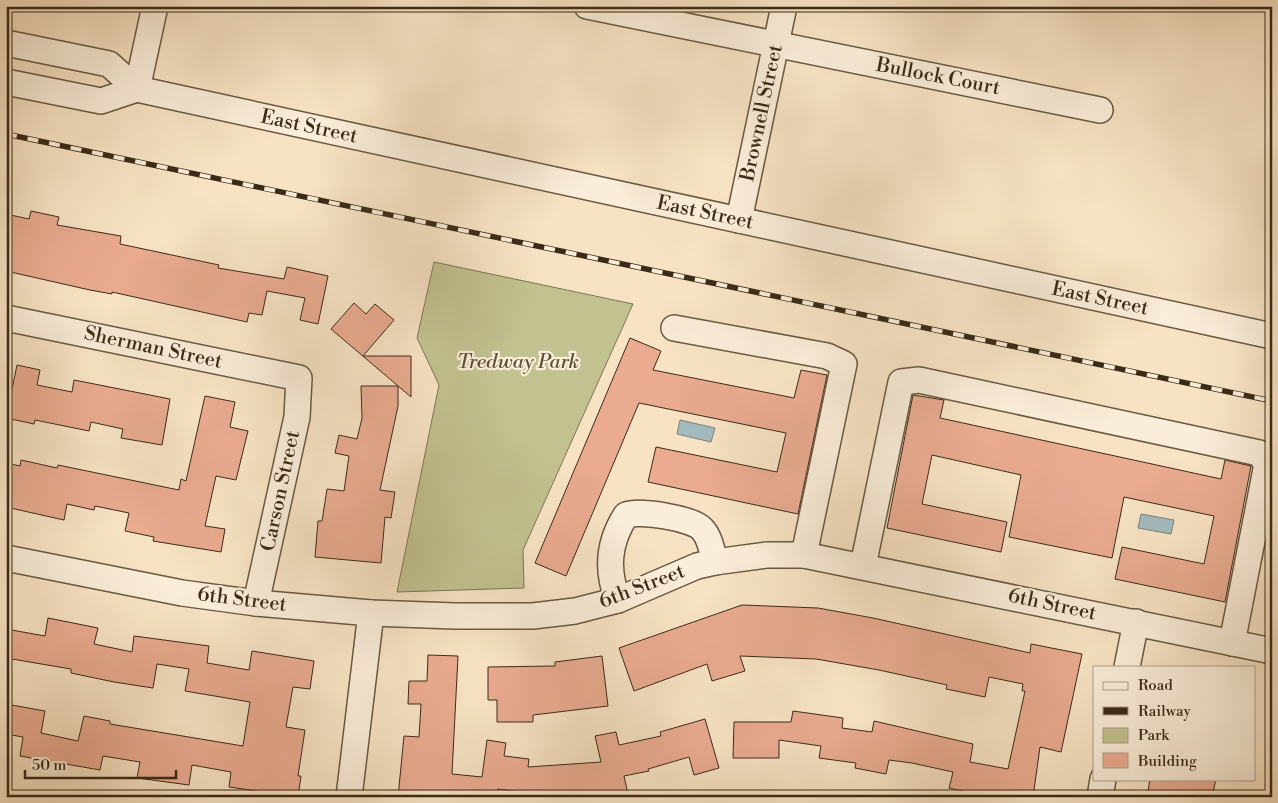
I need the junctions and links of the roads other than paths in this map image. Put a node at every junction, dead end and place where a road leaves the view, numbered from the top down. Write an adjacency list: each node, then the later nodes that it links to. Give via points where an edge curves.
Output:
1 (155, 6): 7 (street)
2 (587, 6): 5 (street, Bullock Court)
3 (784, 6): 5 (street, Brownell Street)
4 (6, 43): 7 (street, East Street, via 109,64)
5 (776, 44): 8 (street, Bullock Court); 9 (street, Brownell Street)
6 (6, 82): 7 (street, via 102,101)
7 (137, 89): 9 (street, East Street)
8 (1100, 110)
9 (740, 220): 12 (street, East Street)
10 (6, 318): 13 (street, Sherman Street)
11 (674, 328): 14 (street, via 827,356 844,364)
12 (1272, 336)
13 (299, 378): 19 (street, Carson Street, via 297,417)
14 (804, 555): 16 (street, 6th Street, via 767,555); 17 (street, 6th Street)
15 (6, 558): 19 (street, 6th Street, via 182,593)
16 (715, 562): 18 (street, 6th Street, via 697,566); 18 (street, via 707,535 700,527 633,512 626,515 619,526 611,554 611,581)
17 (864, 566): 21 (street, 6th Street); 22 (street, via 901,382 919,380 1259,453 1268,464)
18 (618, 600): 20 (street, 6th Street, via 575,611 534,616)
19 (256, 603): 20 (street, 6th Street)
20 (371, 613): 26 (street)
21 (1136, 622): 22 (street, 6th Street); 24 (street)
22 (1232, 643): 23 (street, 6th Street)
23 (1272, 651)
24 (1127, 666)
25 (1104, 780): 27 (street)
26 (349, 797)
27 (1100, 797)

